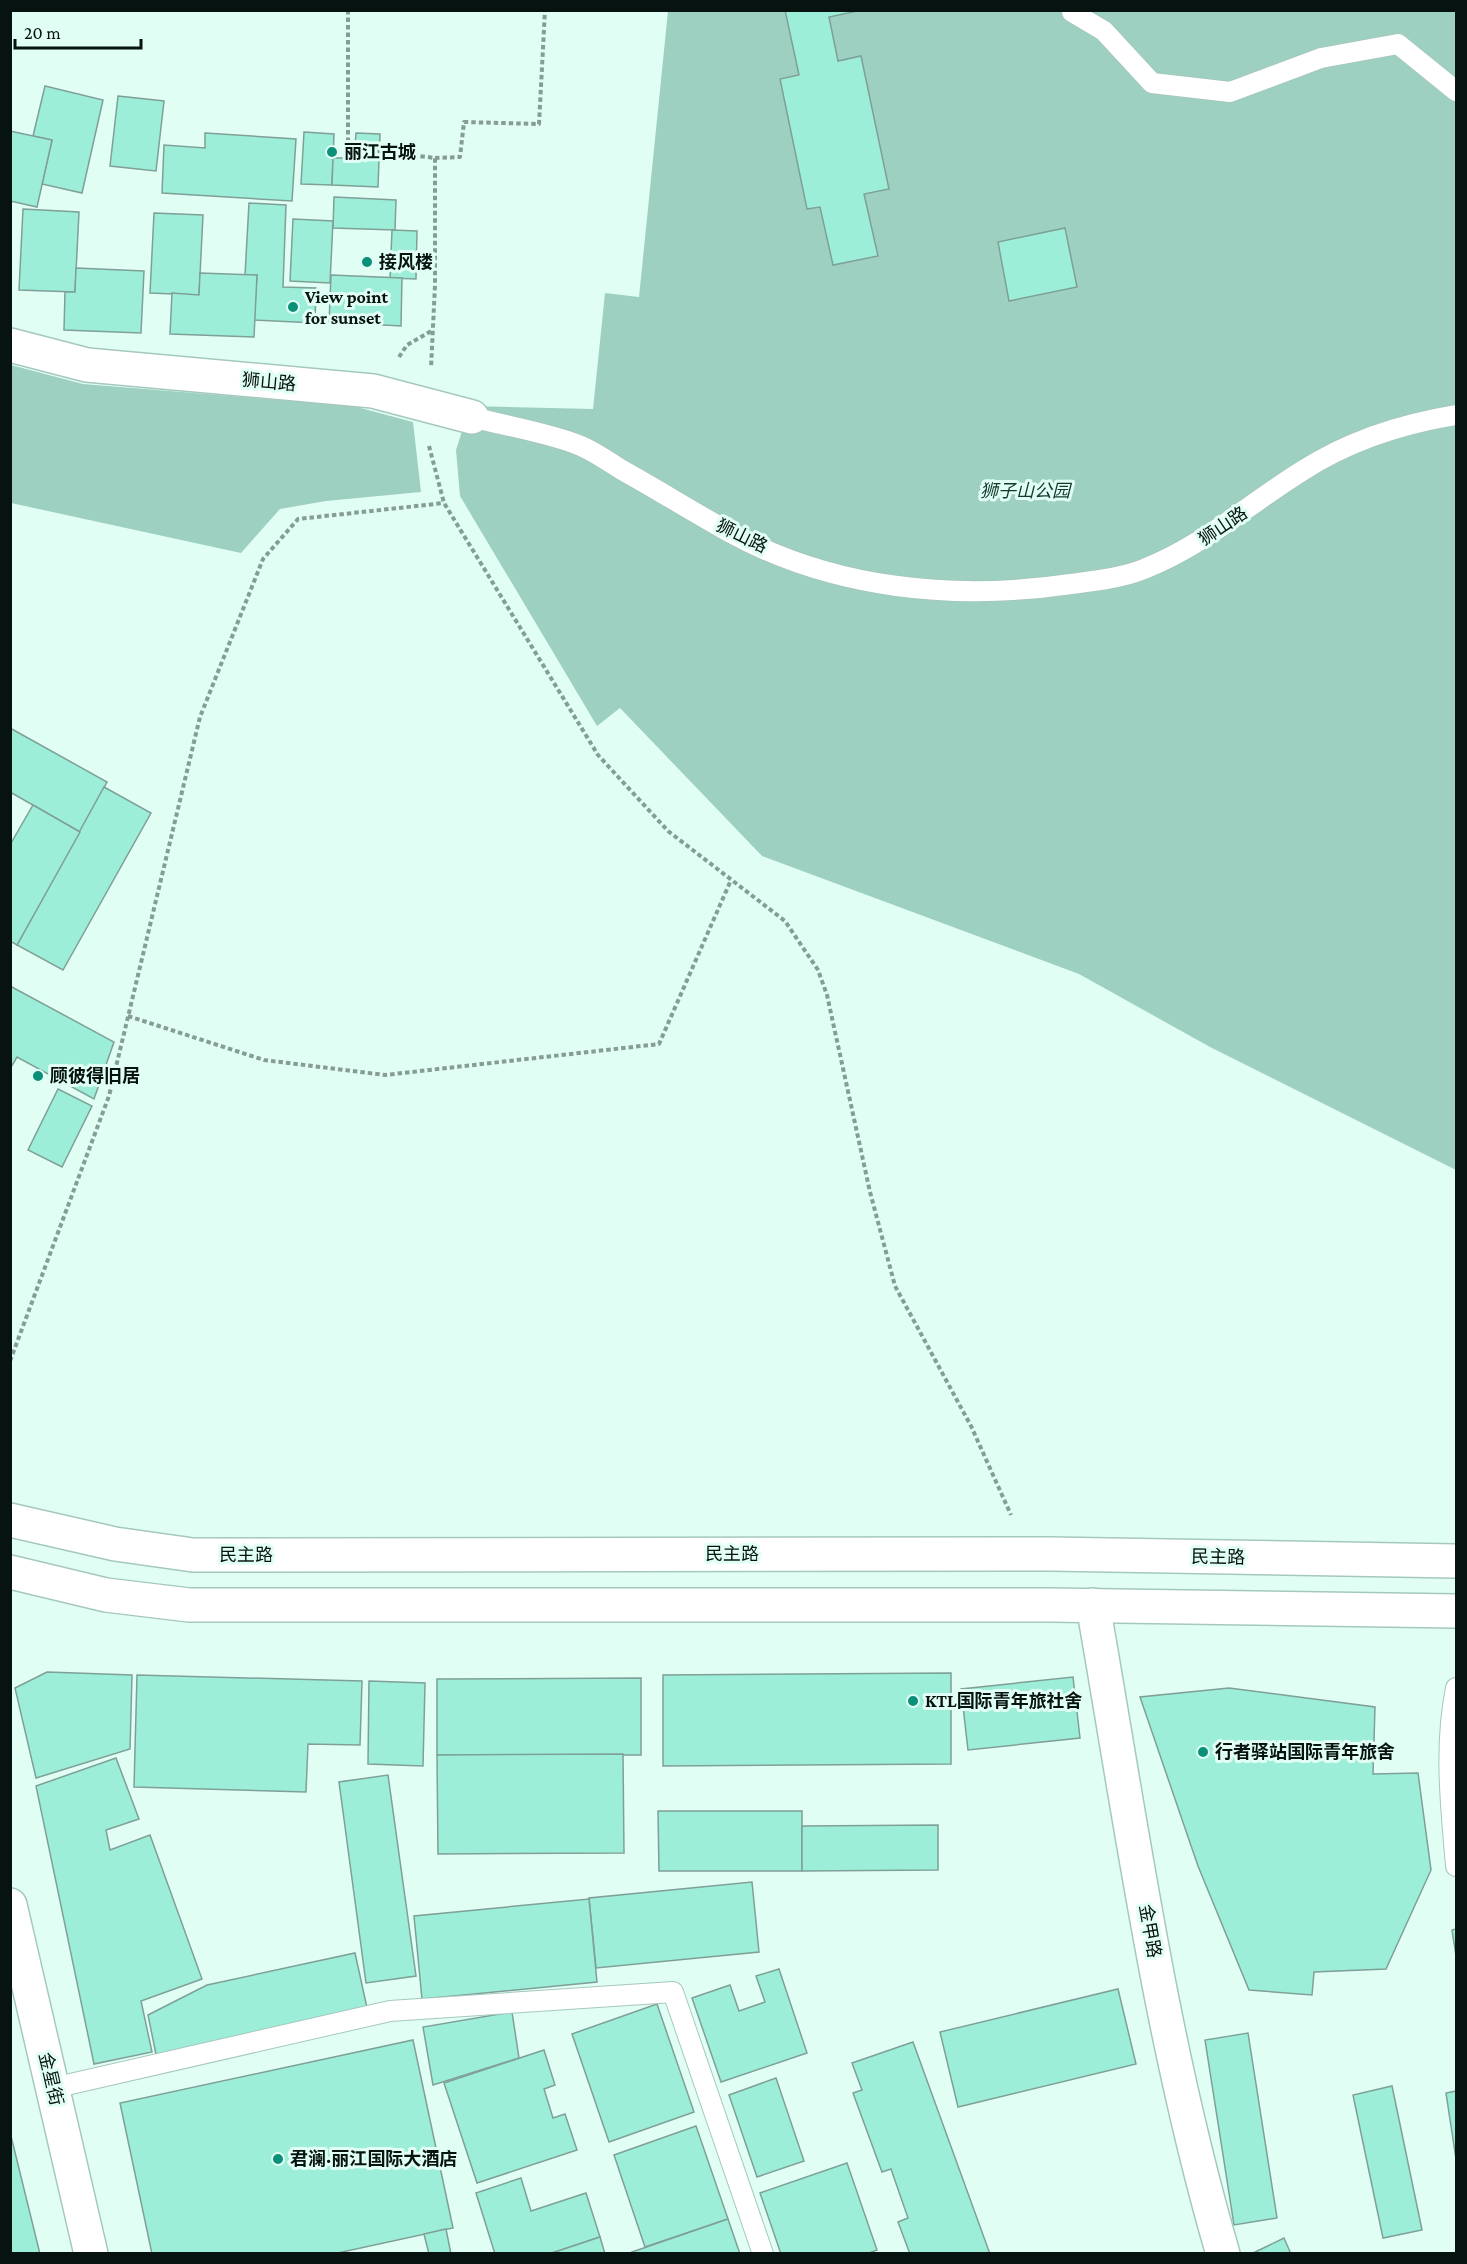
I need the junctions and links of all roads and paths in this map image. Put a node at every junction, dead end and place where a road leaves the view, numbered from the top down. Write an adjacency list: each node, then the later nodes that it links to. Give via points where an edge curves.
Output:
1 (348, 10): 5 (path, via 348,147)
2 (545, 10): 5 (path, via 539,124 464,122 460,157)
3 (1072, 12): 4 (lane, via 1104,31 1152,83 1230,92 1321,58 1398,44)
4 (1456, 91)
5 (435, 158): 7 (path)
6 (10, 345): 9 (main road, 狮山路, via 87,365 373,391)
7 (430, 370)
8 (1456, 415): 9 (lane, 狮山路, via 1379,432 1339,449 1202,541 1142,570 1053,587 992,592 894,586 806,565 730,533 580,446)
9 (472, 417)
10 (426, 435): 11 (path)
11 (444, 503): 12 (path, via 598,755 668,831); 13 (path, via 298,519 263,558 200,717)
12 (731, 880): 13 (path, via 659,1044 386,1076 264,1060); 16 (path, via 785,921 818,970 828,995 870,1192 895,1286 970,1426)
13 (128, 1016): 14 (path, via 109,1096)
14 (10, 1361)
15 (10, 1520): 16 (main road, 民主路, via 115,1545 193,1555)
16 (1029, 1554): 17 (main road, 民主路)
17 (1456, 1561)
18 (10, 1572): 19 (main road, via 106,1595 189,1605)
19 (1093, 1605): 20 (main road); 27 (main road, 金甲路, via 1169,2045)
20 (1456, 1611)
21 (1456, 1688): 22 (lane, via 1450,1718 1448,1770)
22 (1456, 1866)
23 (10, 1905): 24 (main road, 金星街)
24 (53, 2088): 25 (main road, 金星街); 26 (lane, via 390,2011 673,1992)
25 (92, 2253)
26 (763, 2253)
27 (1223, 2253)

